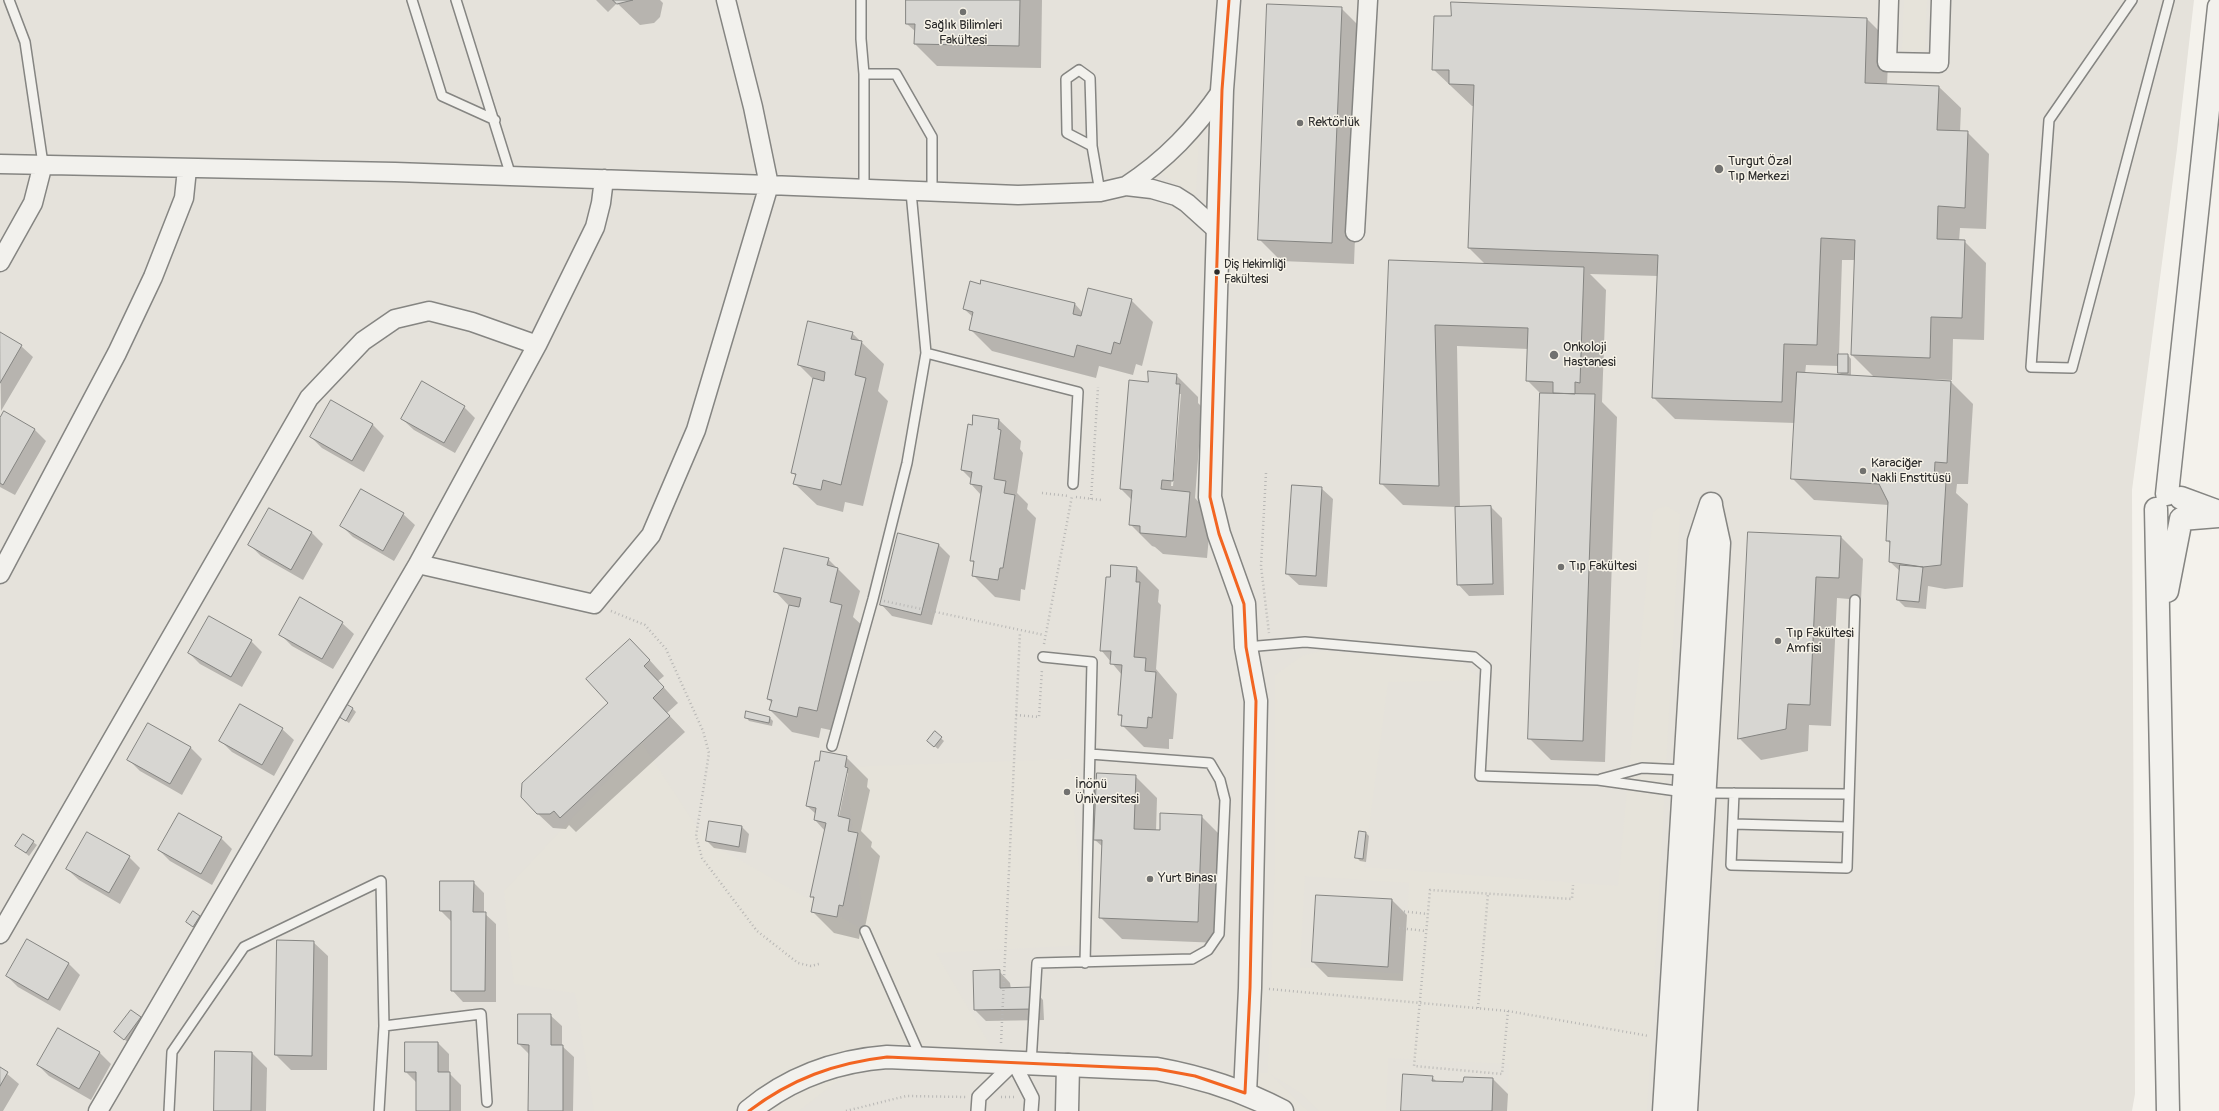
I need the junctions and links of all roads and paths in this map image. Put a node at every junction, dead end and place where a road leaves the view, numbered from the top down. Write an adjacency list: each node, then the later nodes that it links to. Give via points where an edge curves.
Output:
1 (9, 0): 18 (lane, via 25,42)
2 (412, 0): 15 (lane, via 442,96)
3 (456, 0): 15 (lane)
4 (726, 0): 22 (street, via 753,107)
5 (861, 0): 13 (lane)
6 (1229, 0): 14 (street)
7 (1368, 0): 29 (street)
8 (1889, 0): 9 (street, via 1887,62 1939,63)
9 (1941, 0)
10 (2132, 0): 11 (lane, via 2049,120 2031,367 2072,368)
11 (2169, 0)
12 (2219, 7): 37 (street)
13 (864, 74): 24 (lane); 26 (lane, via 896,74 929,131 932,138)
14 (1222, 90): 23 (street, via 1179,145); 28 (street)
15 (495, 120): 20 (lane)
16 (1092, 146): 16 (lane, via 1090,78 1079,70 1066,79 1067,134); 27 (lane)
17 (0, 164): 18 (street)
18 (43, 164): 19 (street); 30 (street, via 33,203)
19 (187, 169): 20 (street); 42 (street, via 184,198 153,277 117,353)
20 (511, 176): 21 (street)
21 (604, 179): 22 (street); 31 (street, via 595,227)
22 (769, 185): 24 (street); 45 (street, via 696,430 651,535)
23 (1126, 186): 27 (street); 28 (street, via 1152,188 1176,196 1188,203)
24 (864, 189): 25 (street)
25 (911, 192): 26 (street); 32 (lane)
26 (932, 192): 27 (street, via 1018,195)
27 (1100, 192)
28 (1218, 231): 50 (street, via 1210,497 1219,534 1244,604)
29 (1355, 232)
30 (0, 262)
31 (537, 345): 41 (street); 70 (street, via 472,322 429,311 394,319 363,341 310,398)
32 (926, 353): 35 (lane, via 1078,392); 43 (lane, via 907,463)
33 (1098, 387): 36 (path, via 1091,499)
34 (1266, 473): 49 (path, via 1261,566)
35 (1073, 484): 48 (path)
36 (1101, 500)
37 (2168, 500): 38 (street); 40 (street, via 2158,514 2164,521 2173,523); 46 (street)
38 (2219, 512)
39 (2219, 516): 40 (street)
40 (2181, 519): 46 (street)
41 (418, 564): 45 (street); 85 (street)
42 (0, 574)
43 (873, 598): 47 (path); 53 (lane)
44 (1855, 600): 60 (lane)
45 (594, 604): 72 (path, via 645,626 666,649 703,731 709,753 696,836 702,858 757,930 798,963 811,966)
46 (2159, 629): 96 (street)
47 (1020, 632): 48 (path); 52 (path)
48 (1044, 635): 51 (path)
49 (1270, 645): 50 (lane); 56 (lane, via 1305,642 1474,657 1486,667 1480,776)
50 (1246, 647): 73 (street, via 1256,701)
51 (1043, 657): 52 (path, via 1039,716); 54 (lane, via 1092,662)
52 (1016, 715): 80 (path)
53 (832, 746)
54 (1090, 754): 71 (lane); 71 (lane, via 1210,763 1220,780 1225,800 1219,934 1208,950 1192,959)
55 (1684, 770): 56 (lane, via 1642,768); 57 (street); 58 (lane); 58 (street, via 1699,541 1710,504 1719,543)
56 (1598, 780): 57 (lane)
57 (1683, 792): 58 (lane); 78 (street)
58 (1704, 793): 59 (lane); 95 (street)
59 (1734, 793): 60 (lane); 61 (lane)
60 (1849, 794): 62 (lane)
61 (1733, 824): 62 (lane); 62 (lane, via 1731,865 1839,868 1846,868)
62 (1848, 827)
63 (1573, 885): 64 (path, via 1572,899)
64 (1488, 894): 66 (path, via 1430,890); 75 (path)
65 (1400, 911): 66 (path)
66 (1428, 914): 69 (path)
67 (1399, 928): 69 (path)
68 (865, 931): 79 (lane)
69 (1426, 931): 74 (path)
70 (0, 934)
71 (1085, 963): 80 (lane, via 1037,963)
72 (819, 964)
73 (1250, 988): 74 (path); 82 (street)
74 (1420, 1003): 75 (path); 76 (path, via 1414,1066 1502,1074)
75 (1478, 1008): 76 (path)
76 (1508, 1011): 78 (path)
77 (384, 1026): 84 (lane, via 481,1014); 86 (lane, via 381,881 244,947 172,1052); 87 (lane)
78 (1668, 1039): 94 (street)
79 (921, 1058): 80 (street); 88 (street, via 867,1058 828,1066 791,1082)
80 (1015, 1063): 81 (street); 90 (street, via 979,1097); 91 (street, via 1032,1098)
81 (1068, 1065): 82 (street, via 1157,1069 1195,1076); 92 (street)
82 (1245, 1093): 93 (street)
83 (906, 1096): 89 (path)
84 (487, 1102)
85 (98, 1111)
86 (169, 1111)
87 (379, 1111)
88 (749, 1111)
89 (846, 1111)
90 (978, 1111)
91 (1031, 1111)
92 (1066, 1111)
93 (1282, 1111)
94 (1664, 1111)
95 (1686, 1111)
96 (2168, 1111)

